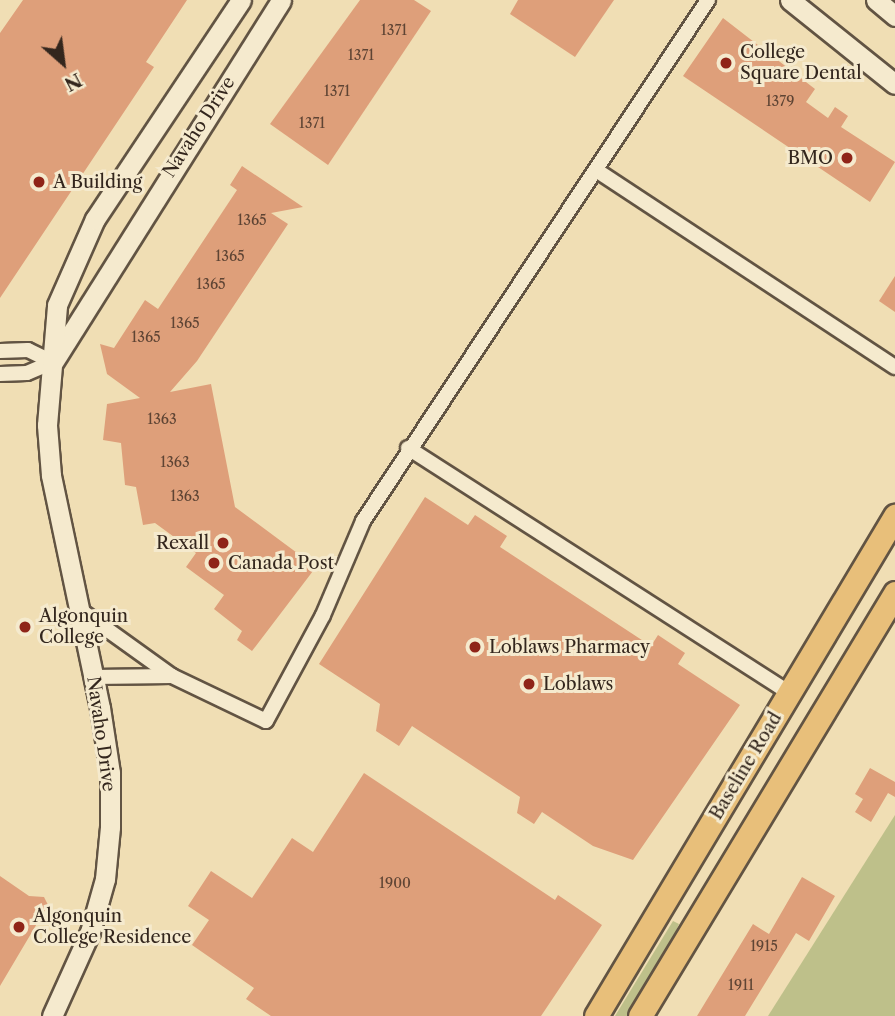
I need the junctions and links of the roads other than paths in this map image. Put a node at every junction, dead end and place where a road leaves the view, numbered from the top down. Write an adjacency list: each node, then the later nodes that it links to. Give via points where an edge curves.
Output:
1 (241, 0): 10 (street, Navaho Drive, via 95,219 57,305)
2 (281, 0): 10 (street, Navaho Drive)
3 (708, 0): 8 (street)
4 (790, 0): 7 (street)
5 (876, 0): 6 (street)
6 (895, 16)
7 (895, 85)
8 (596, 170): 11 (street); 13 (street)
9 (1, 349): 10 (street, via 28,350)
10 (53, 362): 12 (street, via 27,373); 16 (street, Navaho Drive, via 47,425 51,475)
11 (895, 368)
12 (0, 374)
13 (408, 447): 17 (street, via 363,521 323,615 266,722); 19 (street)
14 (895, 516): 19 (main road, Baseline Road)
15 (895, 593): 20 (main road, Baseline Road)
16 (80, 610): 17 (street); 18 (street, Navaho Drive)
17 (172, 676): 18 (street)
18 (93, 677): 21 (street, Navaho Drive, via 110,773 105,879 90,932)
19 (789, 693): 20 (main road); 22 (main road, Baseline Road)
20 (818, 715): 23 (main road, Baseline Road)
21 (52, 1016)
22 (596, 1016)
23 (640, 1016)

